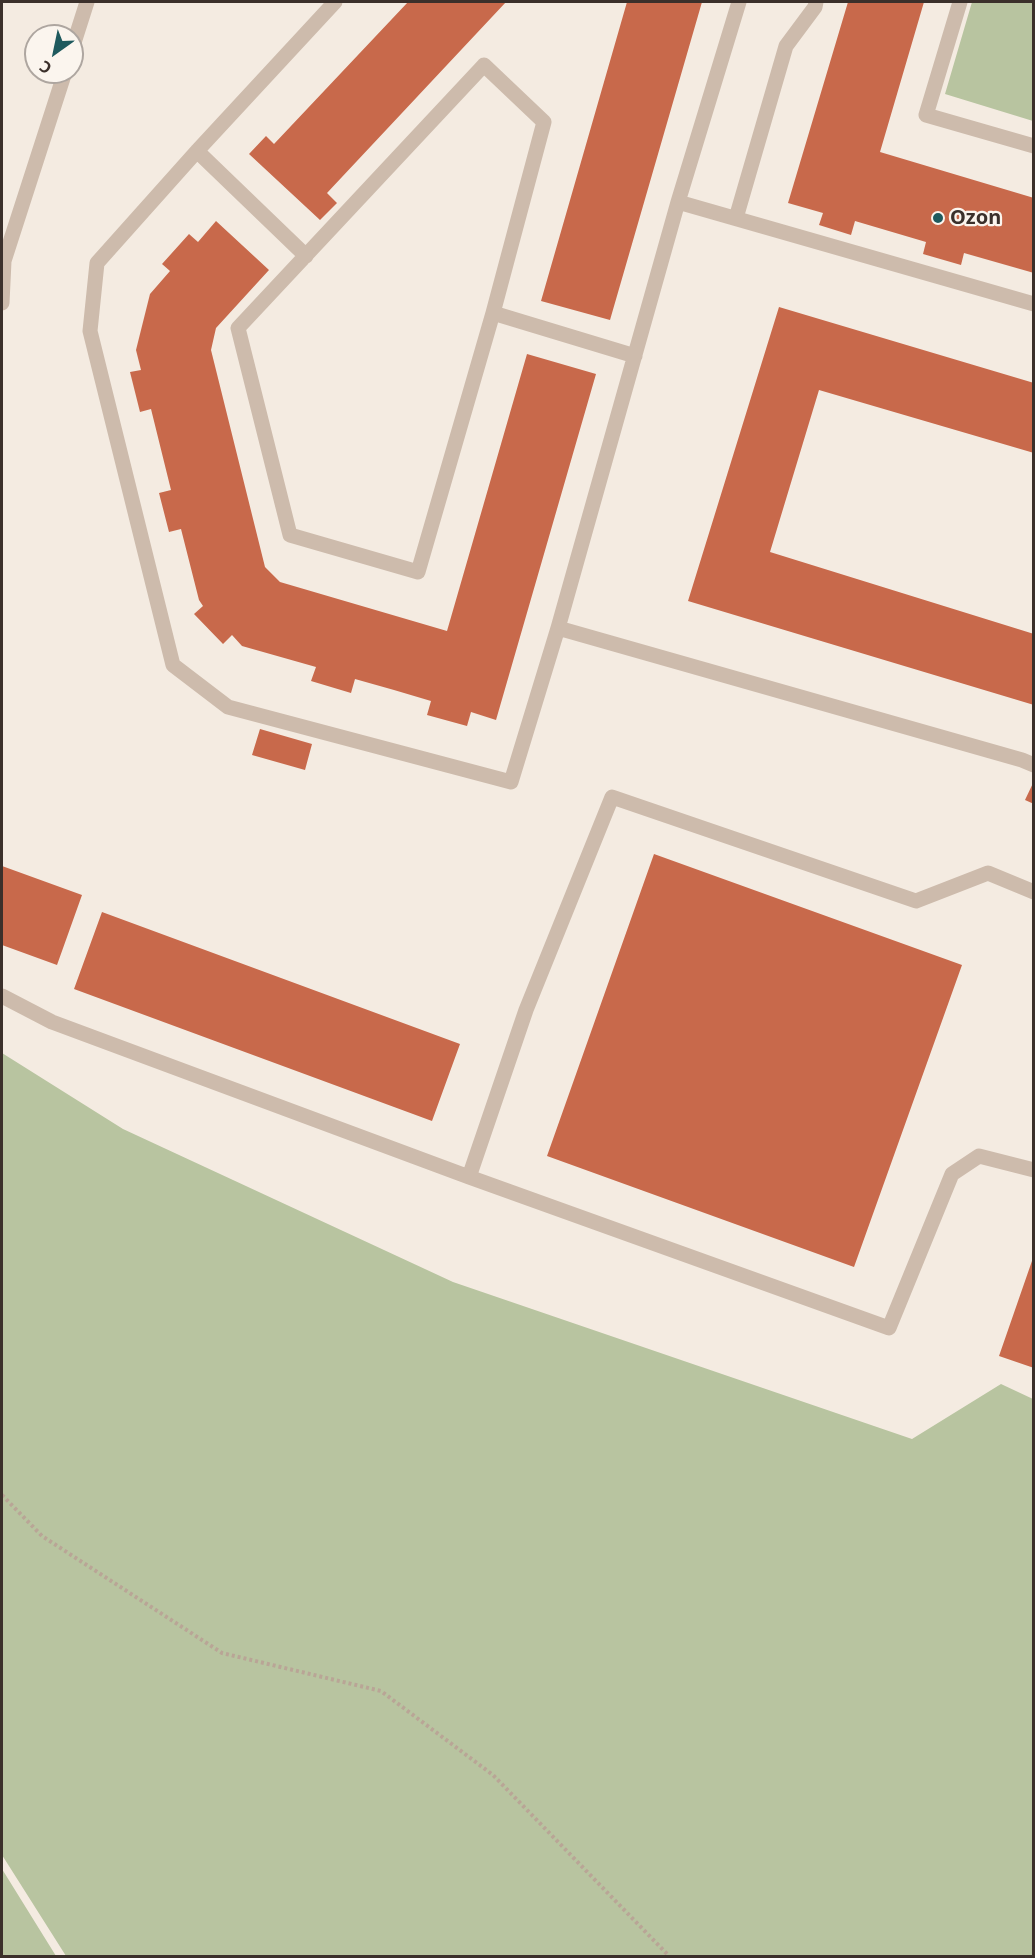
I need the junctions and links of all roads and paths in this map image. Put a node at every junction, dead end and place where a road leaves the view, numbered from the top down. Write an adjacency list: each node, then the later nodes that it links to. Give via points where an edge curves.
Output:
1 (87, 2): 6 (lane)
2 (335, 2): 9 (lane)
3 (740, 2): 10 (lane)
4 (816, 2): 11 (lane, via 786,46)
5 (960, 2): 8 (lane, via 926,115)
6 (80, 24)
7 (61, 84): 13 (lane, via 4,261)
8 (1034, 146)
9 (197, 151): 12 (lane); 17 (lane, via 97,263 90,331 173,665 228,707 511,782)
10 (678, 202): 11 (lane); 16 (lane)
11 (736, 218): 14 (lane)
12 (306, 256): 15 (lane, via 484,64 544,122); 15 (lane, via 238,328 290,535 418,572)
13 (2, 303)
14 (1034, 304)
15 (493, 313): 16 (lane)
16 (635, 356): 17 (lane)
17 (558, 628): 18 (lane)
18 (1034, 765)
19 (1034, 892): 22 (lane, via 988,873 916,901 612,797 526,1010)
20 (2, 996): 22 (lane, via 52,1022)
21 (1034, 1170): 22 (lane, via 979,1156 952,1174 890,1328)
22 (470, 1177)
23 (2, 1495): 24 (path, via 42,1536 222,1653 381,1691 493,1775)
24 (669, 1956)

